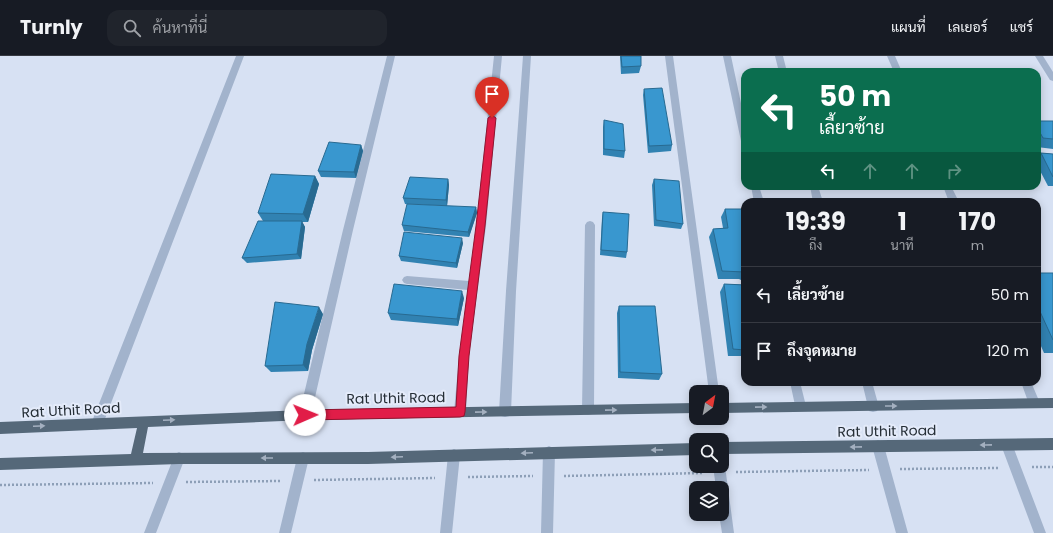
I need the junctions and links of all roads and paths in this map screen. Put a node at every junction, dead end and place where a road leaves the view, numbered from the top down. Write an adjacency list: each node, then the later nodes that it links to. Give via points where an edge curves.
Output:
1 (240, 56): 32 (street)
2 (391, 56): 30 (street)
3 (498, 56): 16 (street, via 481,226)
4 (527, 56): 29 (street)
5 (669, 56): 17 (street)
6 (727, 56): 13 (street)
7 (779, 56): 10 (street)
8 (891, 56): 11 (street)
9 (1039, 56): 12 (street)
10 (782, 68)
11 (896, 68)
12 (1053, 78)
13 (741, 121)
14 (590, 225): 27 (street)
15 (407, 280): 16 (street)
16 (472, 286): 28 (street)
17 (713, 385)
18 (796, 386): 23 (street)
19 (868, 386): 24 (street)
20 (1028, 386): 21 (street)
21 (1034, 403): 22 (main road, Rat Uthit Road); 24 (main road, Rat Uthit Road, one-way to 21)
22 (1053, 403)
23 (800, 406): 24 (main road, Rat Uthit Road); 26 (main road, Rat Uthit Road, one-way to 23)
24 (873, 406)
25 (689, 408): 27 (main road, Rat Uthit Road, one-way to 25)
26 (729, 408)
27 (588, 410): 29 (main road, Rat Uthit Road)
28 (460, 412): 29 (main road, Rat Uthit Road, one-way to 29); 30 (main road, Rat Uthit Road)
29 (505, 412)
30 (305, 415): 31 (main road, Rat Uthit Road, one-way to 30)
31 (144, 421): 32 (main road, Rat Uthit Road); 43 (main road)
32 (97, 424): 33 (main road, Rat Uthit Road, one-way to 32)
33 (0, 428)
34 (1053, 444): 35 (main road, Rat Uthit Road)
35 (1007, 445): 36 (main road, Rat Uthit Road, one-way to 36); 45 (street)
36 (878, 446): 37 (main road, Rat Uthit Road, one-way to 37); 49 (street)
37 (729, 448)
38 (689, 449): 39 (main road, one-way to 39)
39 (549, 452): 40 (main road, one-way to 40); 50 (street)
40 (454, 455): 42 (main road, one-way to 42); 51 (street)
41 (179, 458): 42 (main road, one-way to 41); 43 (main road); 53 (street)
42 (303, 458): 52 (street)
43 (136, 459): 44 (main road)
44 (0, 464)
45 (1015, 467): 46 (path); 49 (path); 62 (street)
46 (1053, 467)
47 (729, 469): 49 (path)
48 (689, 470): 50 (path)
49 (885, 470): 61 (street)
50 (548, 476): 51 (path); 59 (street)
51 (452, 478): 52 (path); 58 (street)
52 (298, 481): 53 (path); 57 (street)
53 (170, 483): 54 (path); 56 (street)
54 (0, 485)
55 (726, 521): 60 (street)
56 (150, 533)
57 (285, 533)
58 (446, 533)
59 (547, 533)
60 (728, 533)
61 (902, 533)
62 (1040, 533)

